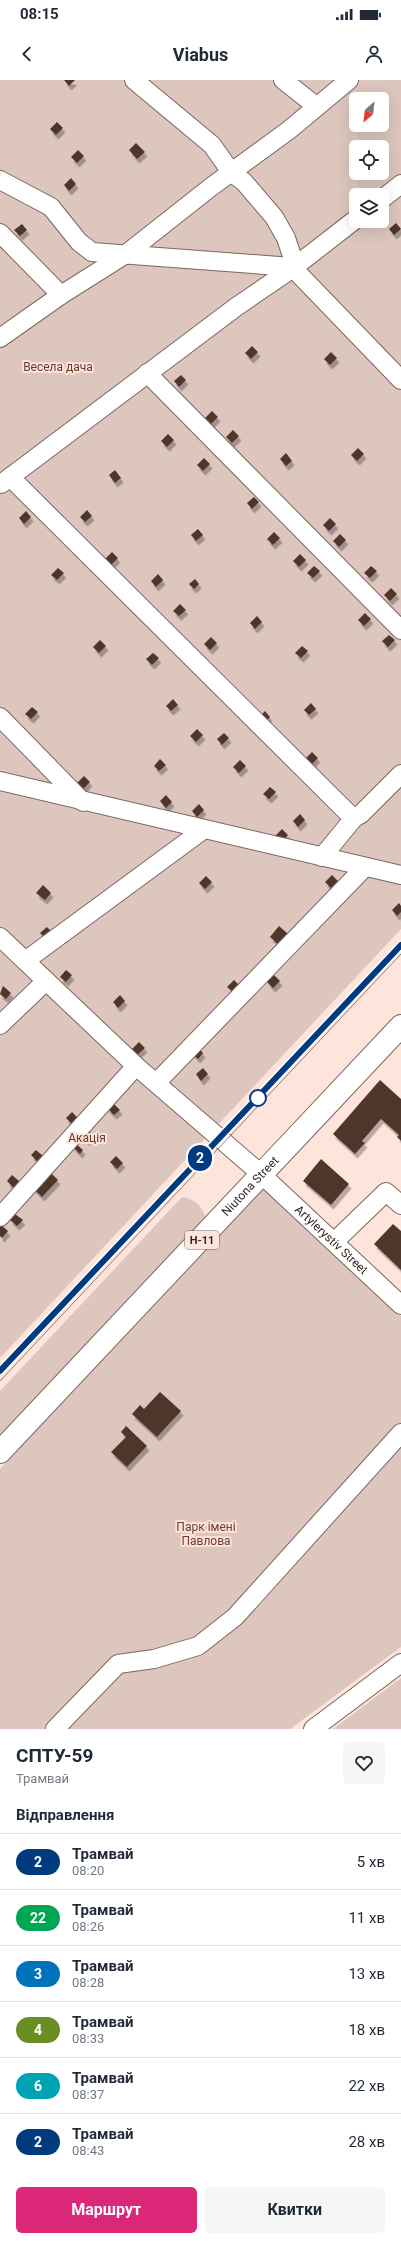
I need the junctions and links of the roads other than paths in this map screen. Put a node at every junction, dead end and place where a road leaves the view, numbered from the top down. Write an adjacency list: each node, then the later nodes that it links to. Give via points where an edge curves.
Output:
1 (134, 80): 5 (street, via 212,145)
2 (283, 80): 4 (street)
3 (349, 80): 4 (street)
4 (316, 106): 5 (street, via 289,130)
5 (231, 172): 11 (street); 12 (street, via 244,182 274,217 286,238 292,256)
6 (0, 180): 11 (street, via 51,207 79,242 92,252)
7 (401, 184): 8 (street)
8 (389, 193)
9 (349, 224): 12 (street)
10 (0, 233): 13 (street)
11 (126, 254): 12 (street); 13 (street)
12 (292, 268): 15 (street); 16 (street)
13 (61, 295): 14 (street)
14 (0, 338)
15 (147, 373): 17 (street); 18 (street)
16 (401, 380)
17 (5, 480): 23 (street)
18 (401, 630)
19 (0, 717): 22 (street)
20 (401, 774): 23 (street)
21 (0, 781): 22 (street)
22 (83, 802): 24 (street)
23 (354, 818): 25 (street)
24 (203, 830): 25 (street); 29 (street)
25 (322, 857): 26 (street)
26 (365, 867): 27 (street); 34 (street)
27 (401, 875)
28 (0, 937): 29 (street, Artylerystiv Street)
29 (26, 961): 30 (street, Artylerystiv Street)
30 (46, 981): 31 (street); 33 (street, Artylerystiv Street)
31 (0, 1025)
32 (401, 1026): 35 (main road, Niutona Street / Н-11)
33 (136, 1066): 34 (street, Artylerystiv Street); 37 (street)
34 (156, 1083): 35 (street, Artylerystiv Street)
35 (261, 1174): 38 (street, Artylerystiv Street); 41 (main road, Niutona Street / Н-11)
36 (401, 1204): 38 (street, via 386,1192)
37 (0, 1217)
38 (334, 1242): 39 (street, Artylerystiv Street)
39 (401, 1305)
40 (401, 1433): 43 (street, via 235,1616 198,1646 154,1659 118,1664)
41 (0, 1452)
42 (401, 1663): 44 (street)
43 (56, 1729)
44 (313, 1729)

